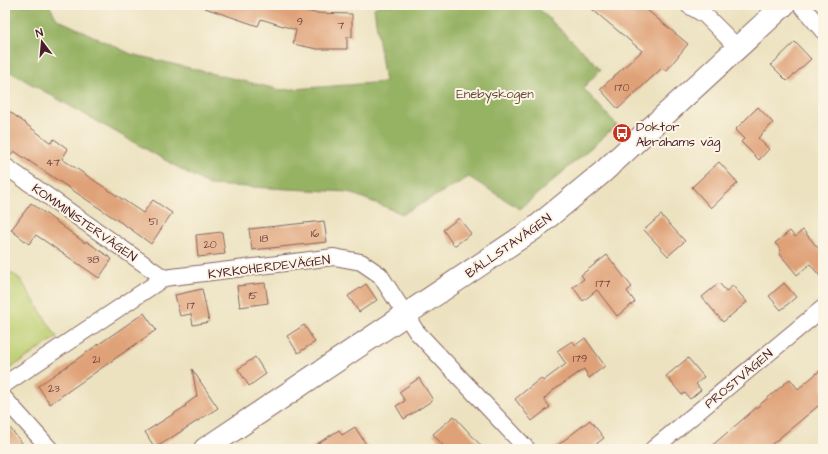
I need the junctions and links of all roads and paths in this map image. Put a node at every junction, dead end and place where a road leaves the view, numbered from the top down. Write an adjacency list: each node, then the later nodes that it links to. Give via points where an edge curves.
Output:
1 (688, 5): 5 (street, via 705,16)
2 (784, 5): 5 (street, BÄLLSTAVÄGEN)
3 (800, 5): 4 (street)
4 (823, 31)
5 (738, 48): 9 (street, BÄLLSTAVÄGEN, via 603,172 535,228)
6 (5, 166): 7 (street, KOMMINISTERVÄGEN)
7 (164, 278): 9 (street, KYRKOHERDEVÄGEN, via 334,257 361,262 380,275); 10 (street, KYRKOHERDEVÄGEN)
8 (823, 308): 15 (street, PROSTVÄGEN)
9 (406, 316): 13 (street, BÄLLSTAVÄGEN); 14 (street, KYRKOHERDEVÄGEN, via 416,331)
10 (5, 384)
11 (5, 399): 12 (street)
12 (50, 449)
13 (205, 449)
14 (527, 449)
15 (654, 449)

